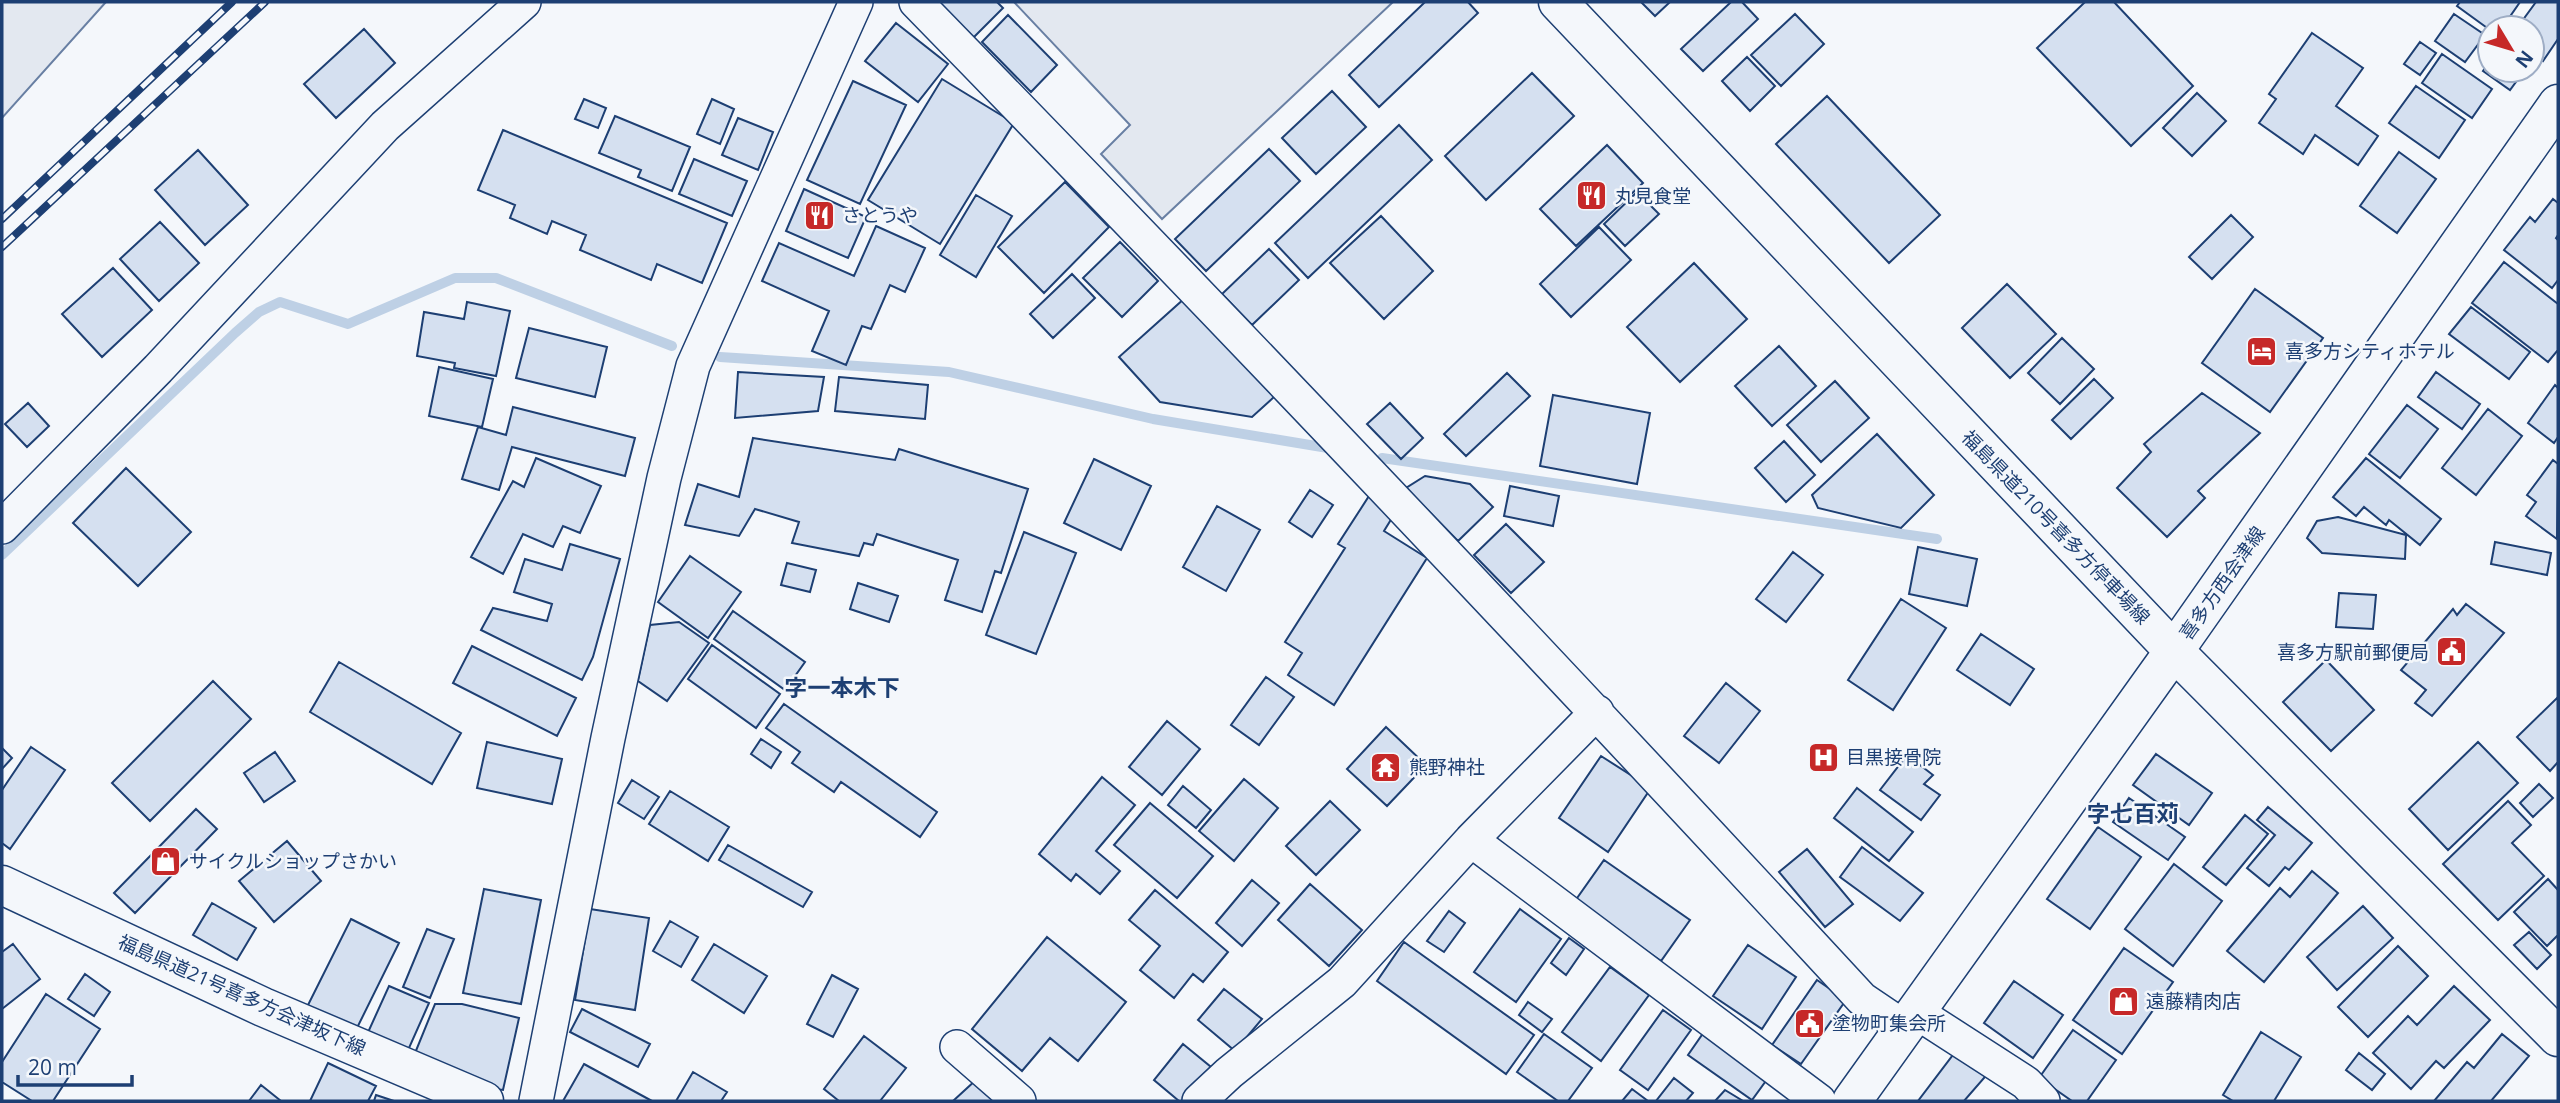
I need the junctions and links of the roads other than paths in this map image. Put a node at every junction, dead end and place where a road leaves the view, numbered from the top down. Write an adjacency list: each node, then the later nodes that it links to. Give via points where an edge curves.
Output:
1 (524, 2): 6 (street, via 385,126)
2 (856, 2): 15 (street, via 693,366 608,738)
3 (916, 2): 8 (street)
4 (1558, 2): 7 (main road, 福島県道210号喜多方停車場線)
5 (2558, 104): 7 (main road, 喜多方西会津線)
6 (2, 527)
7 (2174, 652): 11 (main road); 12 (main road, 喜多方西会津線)
8 (1597, 712): 9 (street); 11 (street, via 1861,999)
9 (1471, 839): 17 (street, via 1342,982); 18 (street)
10 (2, 885): 14 (main road, 福島県道21号喜多方会津坂下線, via 263,1007)
11 (1910, 1020): 19 (main road); 20 (street, via 2026,1083)
12 (2558, 1037)
13 (957, 1047): 16 (street)
14 (484, 1101)
15 (536, 1101)
16 (1019, 1101)
17 (1199, 1101)
18 (1818, 1101)
19 (1852, 1101)
20 (2043, 1101)

